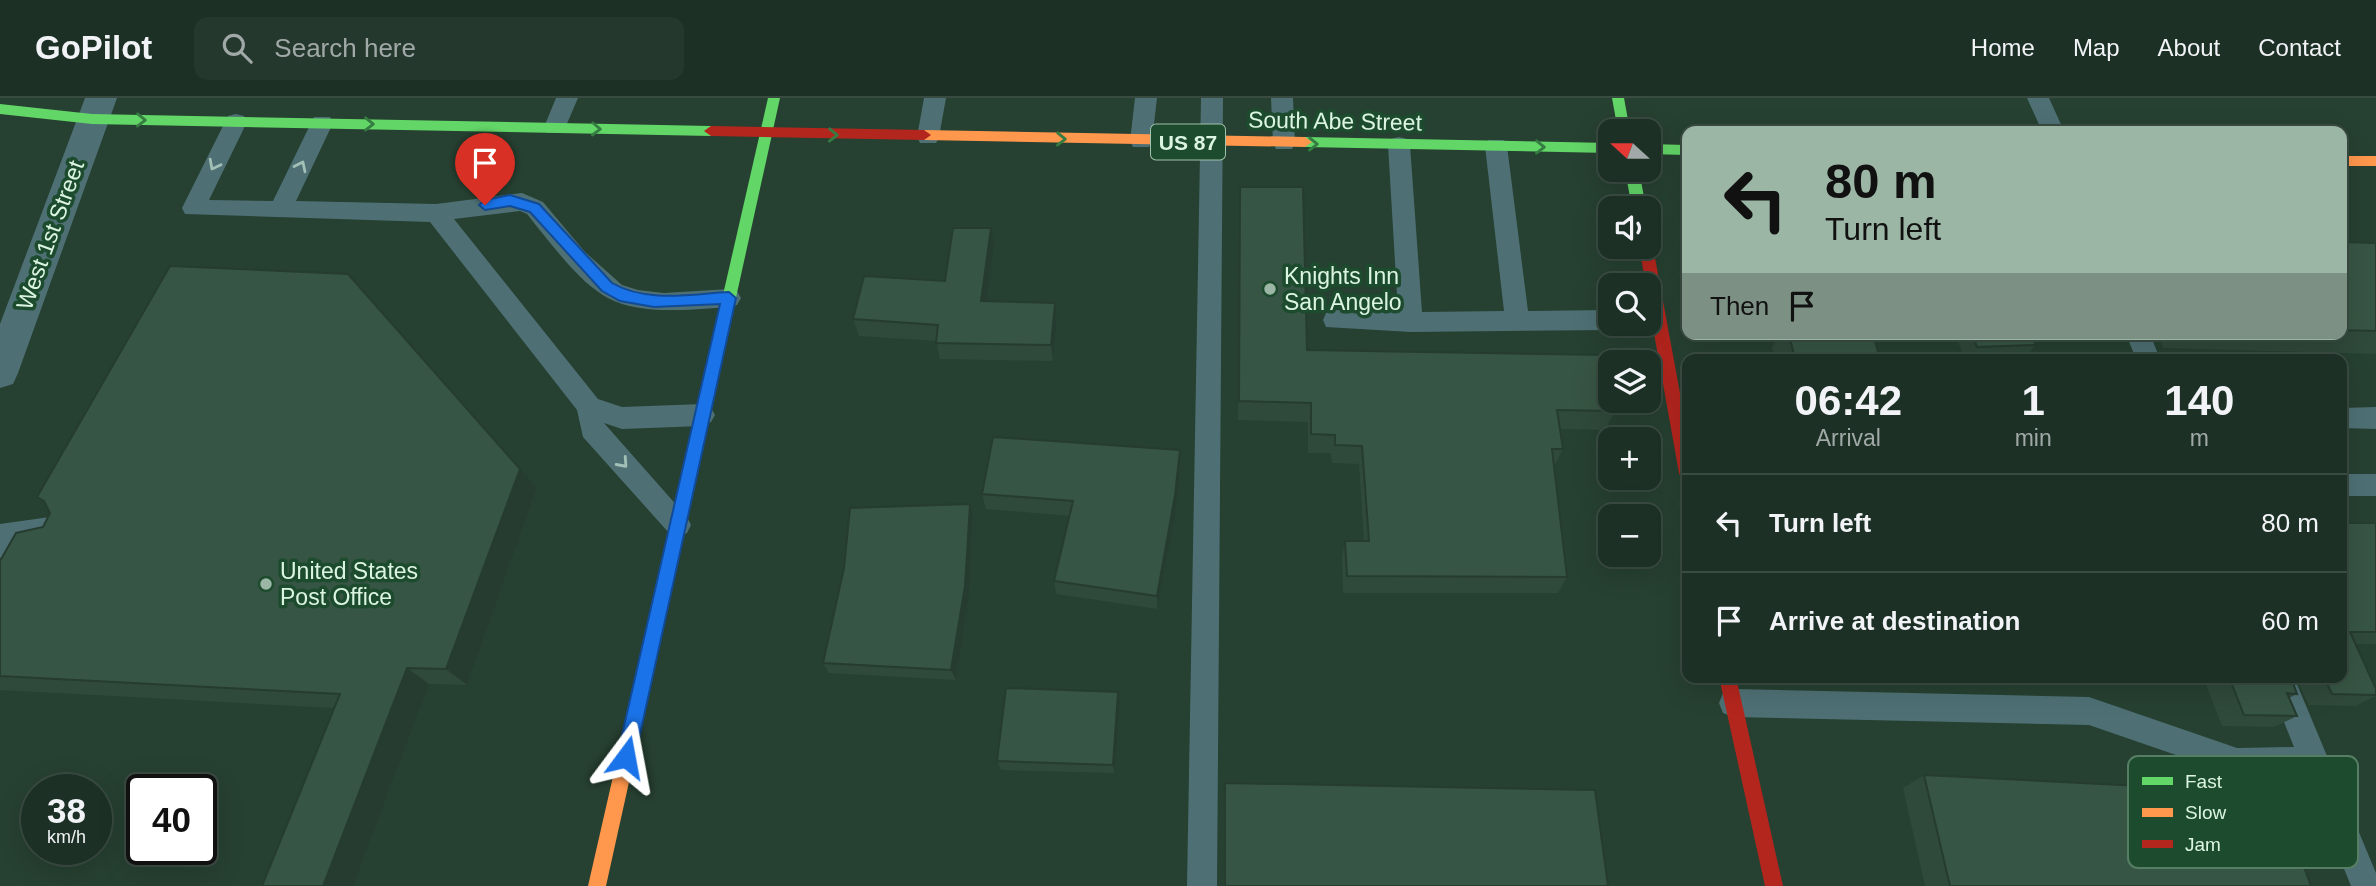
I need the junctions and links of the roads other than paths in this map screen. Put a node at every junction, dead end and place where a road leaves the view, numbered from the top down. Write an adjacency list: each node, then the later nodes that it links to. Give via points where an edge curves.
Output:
1 (566, 98): 15 (lane)
2 (774, 98): 16 (main road)
3 (935, 98): 17 (lane)
4 (1146, 98): 18 (lane)
5 (1212, 98): 19 (lane)
6 (1282, 98): 20 (lane)
7 (1618, 98): 11 (main road)
8 (2038, 98): 14 (lane)
9 (0, 109): 10 (main road, US 87)
10 (97, 109): 12 (main road, US 87, one-way to 12); 36 (street, West 1st Street)
11 (1622, 119)
12 (236, 122): 13 (main road, US 87); 28 (lane, one-way to 28, via 193,208)
13 (322, 123): 15 (main road, US 87, one-way to 15); 28 (lane, one-way to 13)
14 (2051, 126)
15 (555, 127): 16 (main road, US 87, one-way to 16)
16 (765, 134): 17 (main road, South Abe Street / US 87, one-way to 17); 30 (main road)
17 (928, 137): 18 (main road, South Abe Street / US 87, one-way to 18)
18 (1141, 141): 19 (main road, South Abe Street / US 87)
19 (1210, 142): 20 (main road, South Abe Street / US 87); 54 (lane)
20 (1284, 143): 21 (main road, South Abe Street / US 87, one-way to 21)
21 (1399, 145): 22 (main road, South Abe Street / US 87); 33 (lane)
22 (1496, 146): 23 (main road, South Abe Street / US 87, one-way to 23); 34 (lane)
23 (1598, 148)
24 (1661, 149): 25 (main road)
25 (1682, 150)
26 (2347, 161): 27 (main road)
27 (2376, 161)
28 (280, 210): 29 (lane)
29 (436, 213): 30 (lane, via 522,202 534,208 607,287 625,297 654,302); 38 (lane)
30 (729, 298): 39 (main road)
31 (1335, 320): 33 (lane)
32 (1598, 320): 34 (lane)
33 (1411, 321): 34 (lane)
34 (1517, 321)
35 (1659, 336): 37 (main road)
36 (3, 357)
37 (1680, 396): 40 (main road)
38 (589, 407): 39 (lane, via 622,418); 45 (lane, one-way to 45, via 592,429)
39 (702, 415): 45 (main road)
40 (1682, 418)
41 (2347, 418): 42 (lane)
42 (2376, 418)
43 (2347, 485): 44 (lane)
44 (2376, 485)
45 (678, 525): 53 (main road)
46 (57, 533): 47 (street)
47 (0, 541)
48 (2282, 683): 51 (lane)
49 (1730, 690): 50 (lane, via 2089,711); 55 (main road)
50 (2220, 756)
51 (2313, 756)
52 (2358, 866): 56 (lane)
53 (597, 886)
54 (1202, 886)
55 (1774, 886)
56 (2366, 886)

